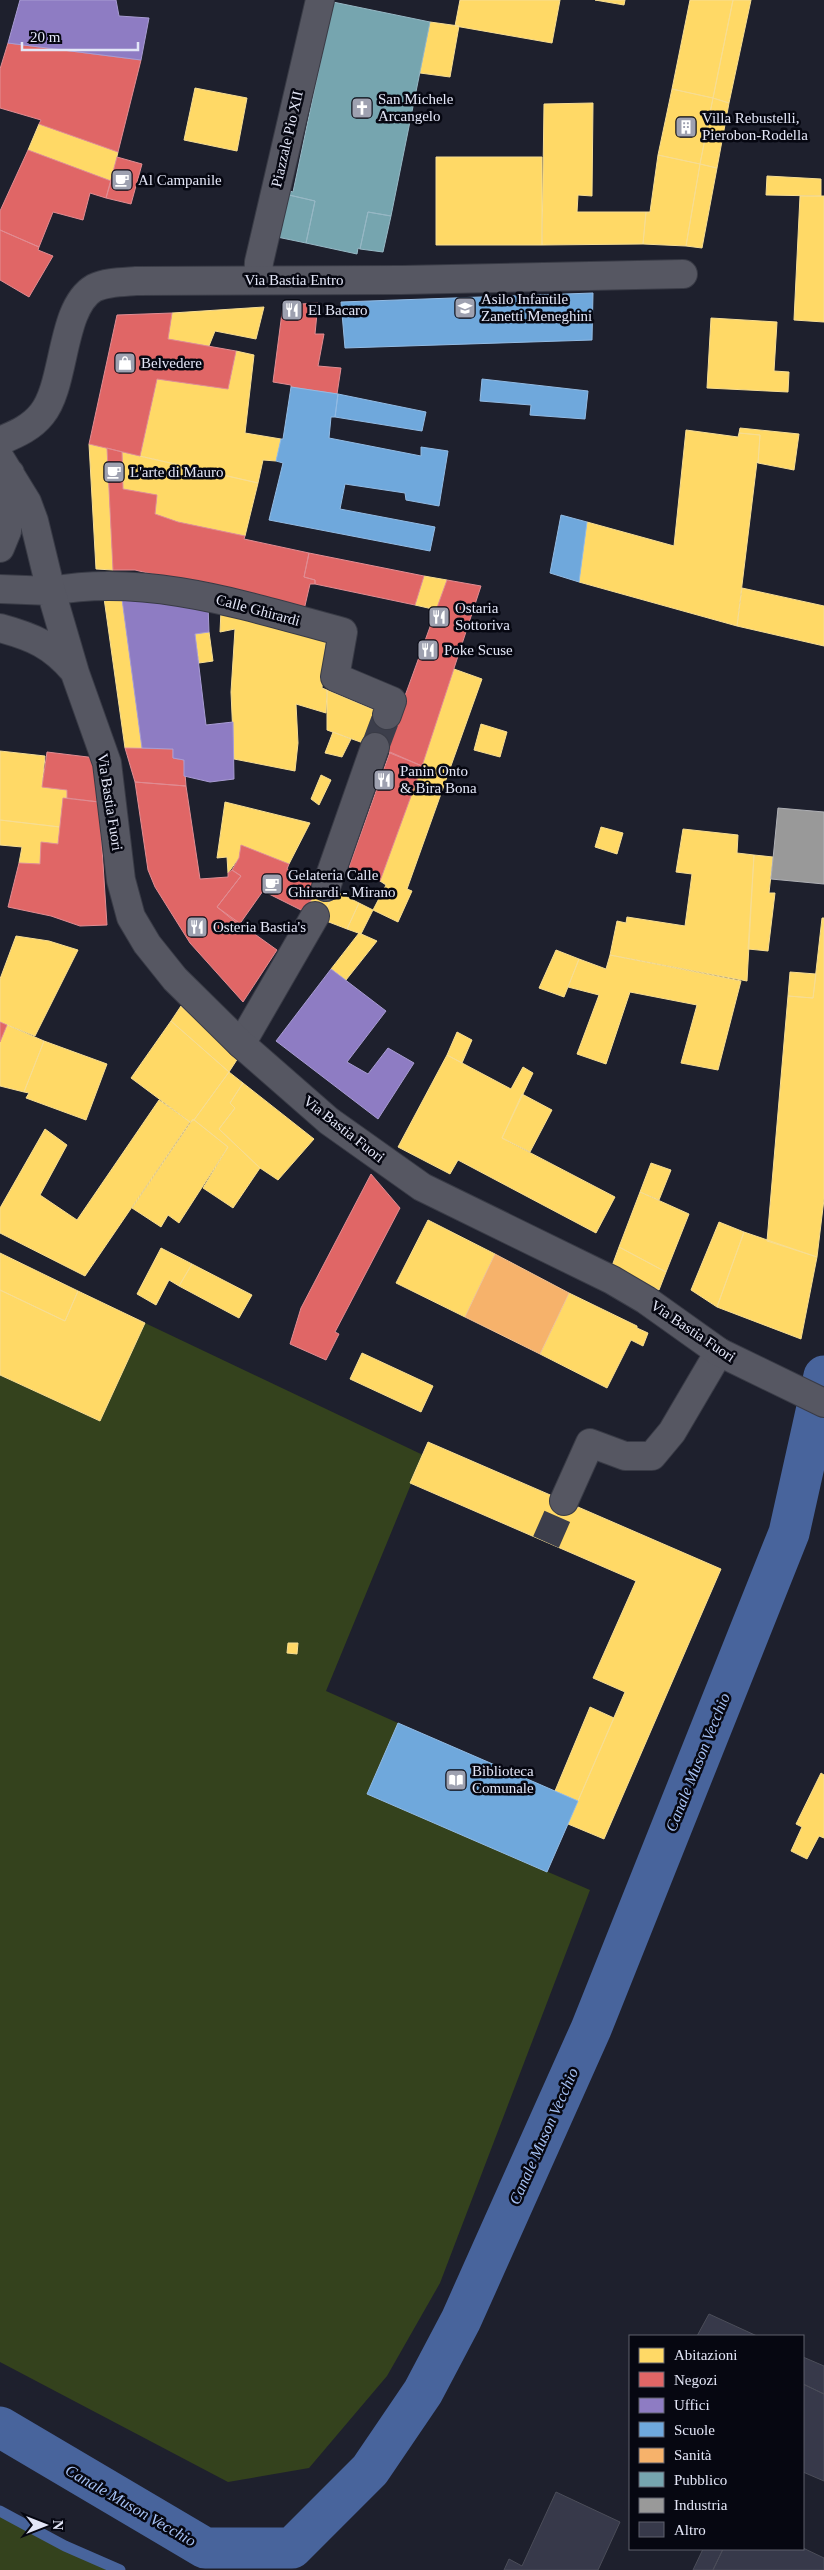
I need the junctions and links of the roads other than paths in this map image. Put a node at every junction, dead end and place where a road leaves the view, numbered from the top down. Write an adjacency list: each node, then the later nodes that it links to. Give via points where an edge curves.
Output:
1 (320, 0): 3 (street, Piazzale Pio XII, via 259,262)
2 (683, 274): 3 (street, Via Bastia Entro, via 402,280)
3 (258, 279): 4 (street, Via Bastia Entro, via 136,281 93,289 73,318 54,394 43,414 25,430)
4 (0, 441)
5 (5, 465): 6 (street, via 6,532); 8 (street, Via Bastia Fuori, via 27,502 34,521)
6 (0, 548)
7 (0, 589): 8 (street)
8 (50, 591): 10 (street, Via Bastia Fuori); 11 (street, Calle Ghirardi, via 113,587 193,593 343,632 335,677 392,701)
9 (0, 628): 10 (street, Via Bastia Fuori, via 49,646)
10 (75, 672): 15 (street, Via Bastia Fuori, via 107,763 121,880 131,917 147,944 175,979)
11 (387, 715)
12 (375, 747): 13 (street)
13 (326, 887)
14 (315, 916): 15 (street)
15 (241, 1044): 16 (street, Via Bastia Fuori, via 329,1121 422,1187 612,1280)
16 (719, 1352): 17 (street, Via Bastia Fuori); 18 (street, via 672,1432 652,1456 624,1456 590,1444)
17 (824, 1403)
18 (564, 1501)

